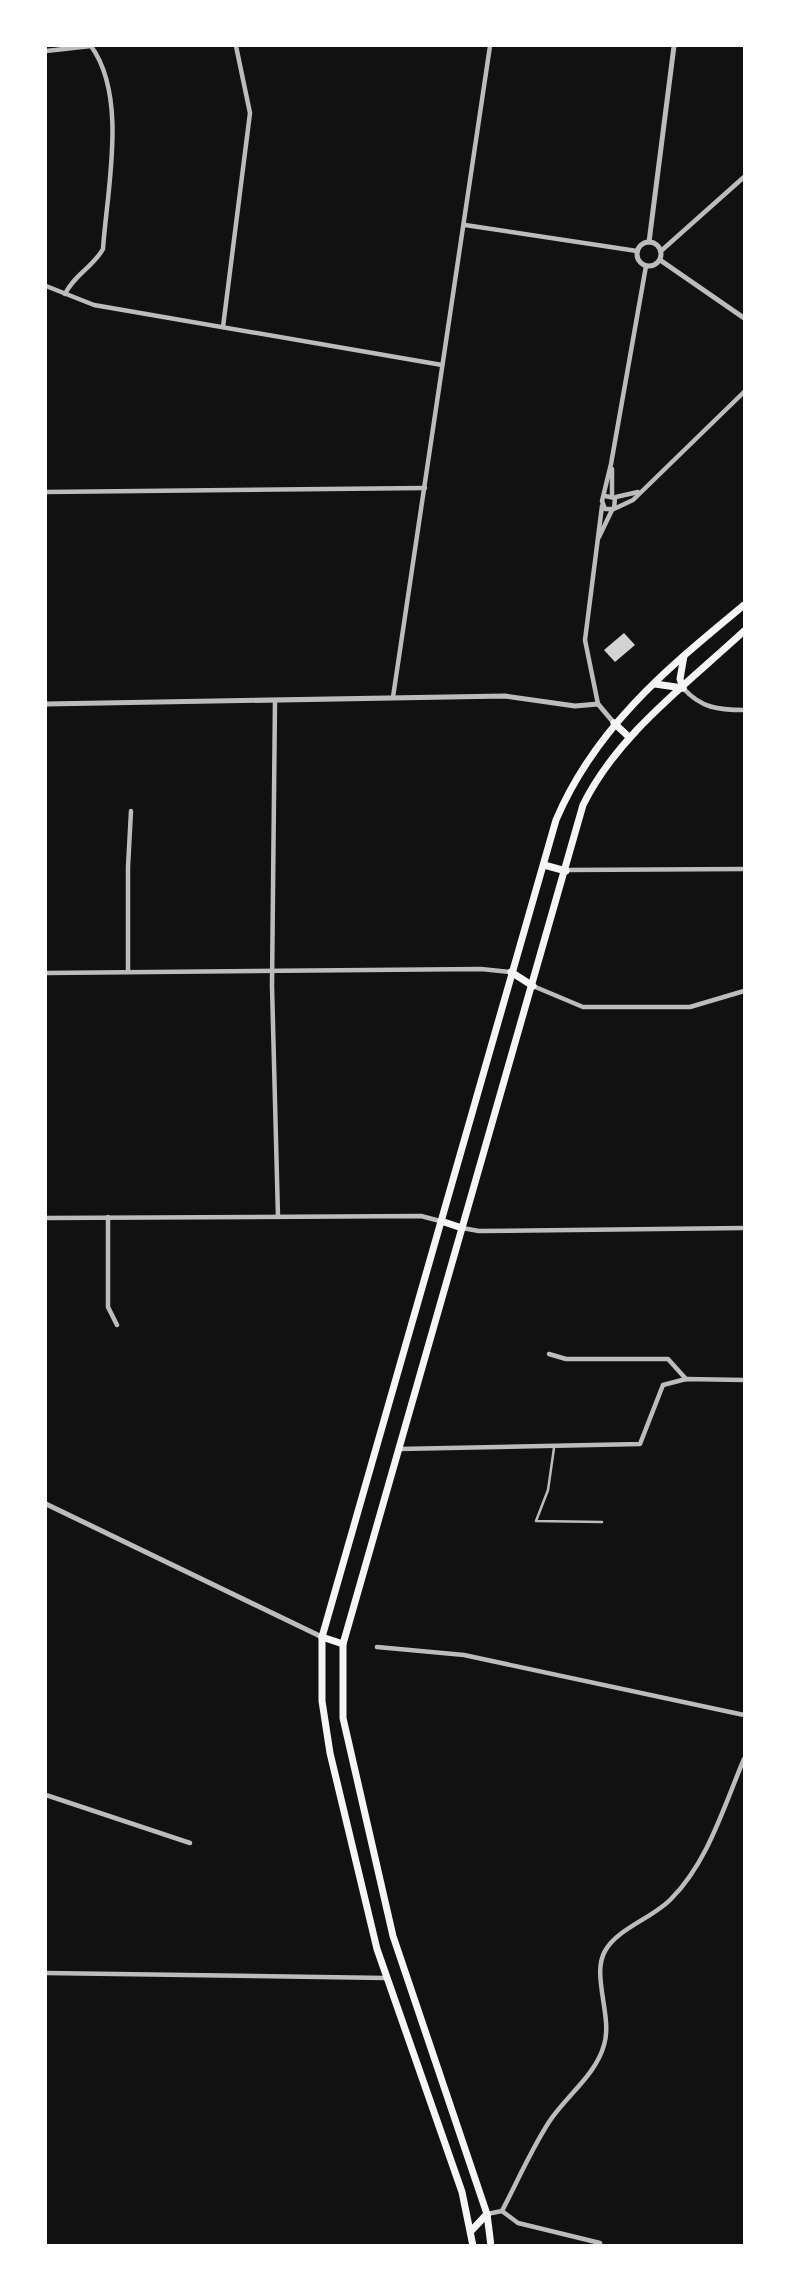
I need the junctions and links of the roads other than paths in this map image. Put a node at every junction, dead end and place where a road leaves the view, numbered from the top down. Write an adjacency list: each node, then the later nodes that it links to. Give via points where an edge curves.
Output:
1 (91, 46): 5 (street); 14 (street, via 107,80 113,110 103,249 72,280)
2 (236, 46): 16 (street, via 250,113)
3 (490, 46): 7 (street)
4 (674, 46): 8 (street)
5 (46, 51)
6 (744, 177): 10 (street)
7 (465, 225): 9 (street); 17 (street)
8 (649, 242): 9 (street); 10 (street)
9 (637, 251): 12 (street, via 638,260)
10 (661, 251): 11 (street)
11 (660, 260): 12 (street); 15 (street)
12 (646, 266): 19 (street)
13 (46, 286): 14 (street)
14 (65, 295): 16 (street)
15 (744, 318)
16 (223, 327): 17 (street)
17 (442, 365): 20 (street)
18 (744, 392): 22 (street)
19 (611, 464): 23 (street); 24 (street)
20 (425, 488): 21 (street); 33 (street)
21 (46, 492)
22 (638, 492): 24 (street); 26 (street, via 626,505)
23 (605, 496): 24 (street); 25 (street)
24 (614, 496): 26 (street)
25 (602, 505): 26 (street); 27 (street)
26 (614, 509): 27 (street)
27 (599, 538): 36 (street, via 585,640)
28 (744, 605): 30 (main road)
29 (744, 631): 32 (main road)
30 (684, 656): 31 (main road); 32 (main road)
31 (654, 684): 32 (main road); 38 (main road)
32 (682, 688): 37 (street, via 708,707); 39 (main road)
33 (393, 697): 34 (street); 36 (street, via 505,696 575,706)
34 (275, 699): 35 (street); 45 (street)
35 (46, 704)
36 (598, 704): 38 (street)
37 (744, 710)
38 (614, 723): 39 (main road); 41 (main road, via 568,793)
39 (629, 737): 43 (main road, via 605,765 583,805)
40 (131, 810): 44 (street)
41 (544, 865): 43 (main road); 46 (main road)
42 (744, 869): 43 (street)
43 (566, 870): 48 (main road)
44 (128, 971): 45 (street); 47 (street)
45 (273, 972): 46 (street, via 481,968); 51 (street)
46 (511, 972): 48 (main road); 53 (main road)
47 (46, 973)
48 (533, 986): 49 (street, via 583,1007 690,1007); 54 (main road)
49 (744, 991)
50 (108, 1217): 51 (street); 52 (street); 56 (street, via 108,1307)
51 (278, 1217): 53 (street, via 421,1216)
52 (46, 1218)
53 (441, 1221): 54 (main road); 64 (main road)
54 (462, 1228): 55 (street); 61 (main road)
55 (744, 1228)
56 (117, 1325)
57 (549, 1354): 58 (street, via 566,1359 668,1359)
58 (686, 1379): 59 (street); 60 (street, via 663,1385 640,1444)
59 (744, 1380)
60 (554, 1444): 61 (street); 63 (lane, via 548,1490 536,1521)
61 (398, 1449): 65 (main road)
62 (46, 1504): 64 (street)
63 (602, 1522)
64 (322, 1637): 65 (main road); 72 (main road, via 322,1701 330,1754)
65 (343, 1644): 74 (main road, via 343,1718 393,1936)
66 (377, 1647): 67 (street, via 464,1655)
67 (744, 1715)
68 (744, 1759): 73 (street, via 705,1850 684,1885 603,1953 607,2024 600,2057 549,2120)
69 (46, 1795): 70 (street)
70 (190, 1843)
71 (46, 1973): 72 (street)
72 (385, 1978): 75 (main road, via 457,2176)
73 (502, 2211): 74 (street); 76 (street, via 518,2223)
74 (487, 2214): 75 (main road); 78 (main road)
75 (471, 2230): 77 (main road)
76 (600, 2243)
77 (473, 2245)
78 (491, 2245)

